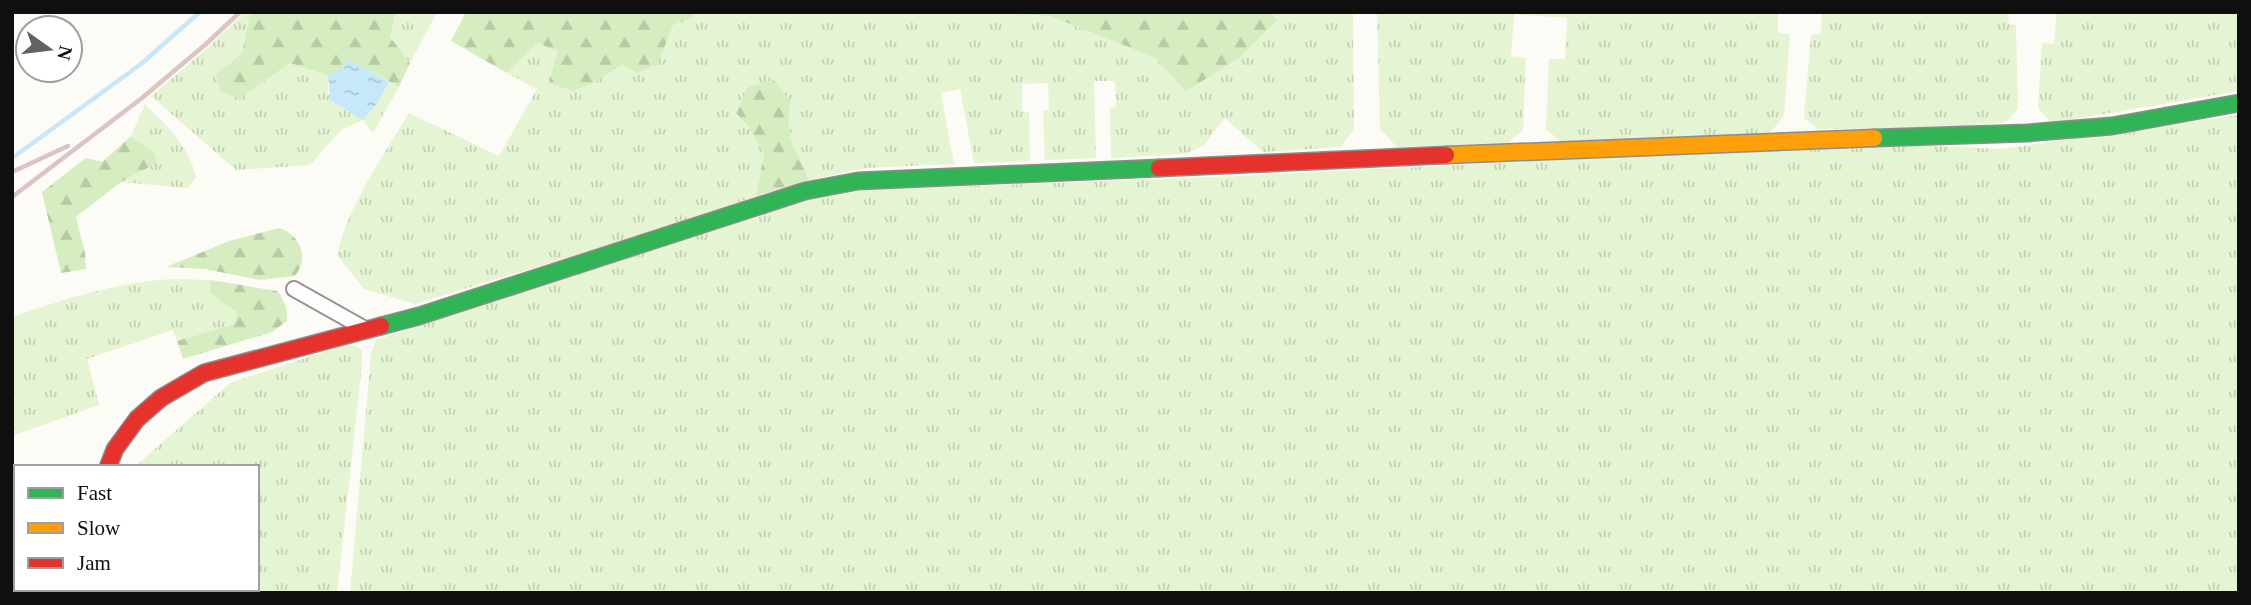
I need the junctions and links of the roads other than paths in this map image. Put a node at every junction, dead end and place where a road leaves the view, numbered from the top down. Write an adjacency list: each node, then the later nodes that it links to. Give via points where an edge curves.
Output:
1 (2239, 103): 3 (street, via 2112,126 2027,133 858,181 805,191)
2 (294, 289): 3 (street)
3 (367, 330): 4 (street, via 204,373 161,398 137,419)
4 (109, 465)

